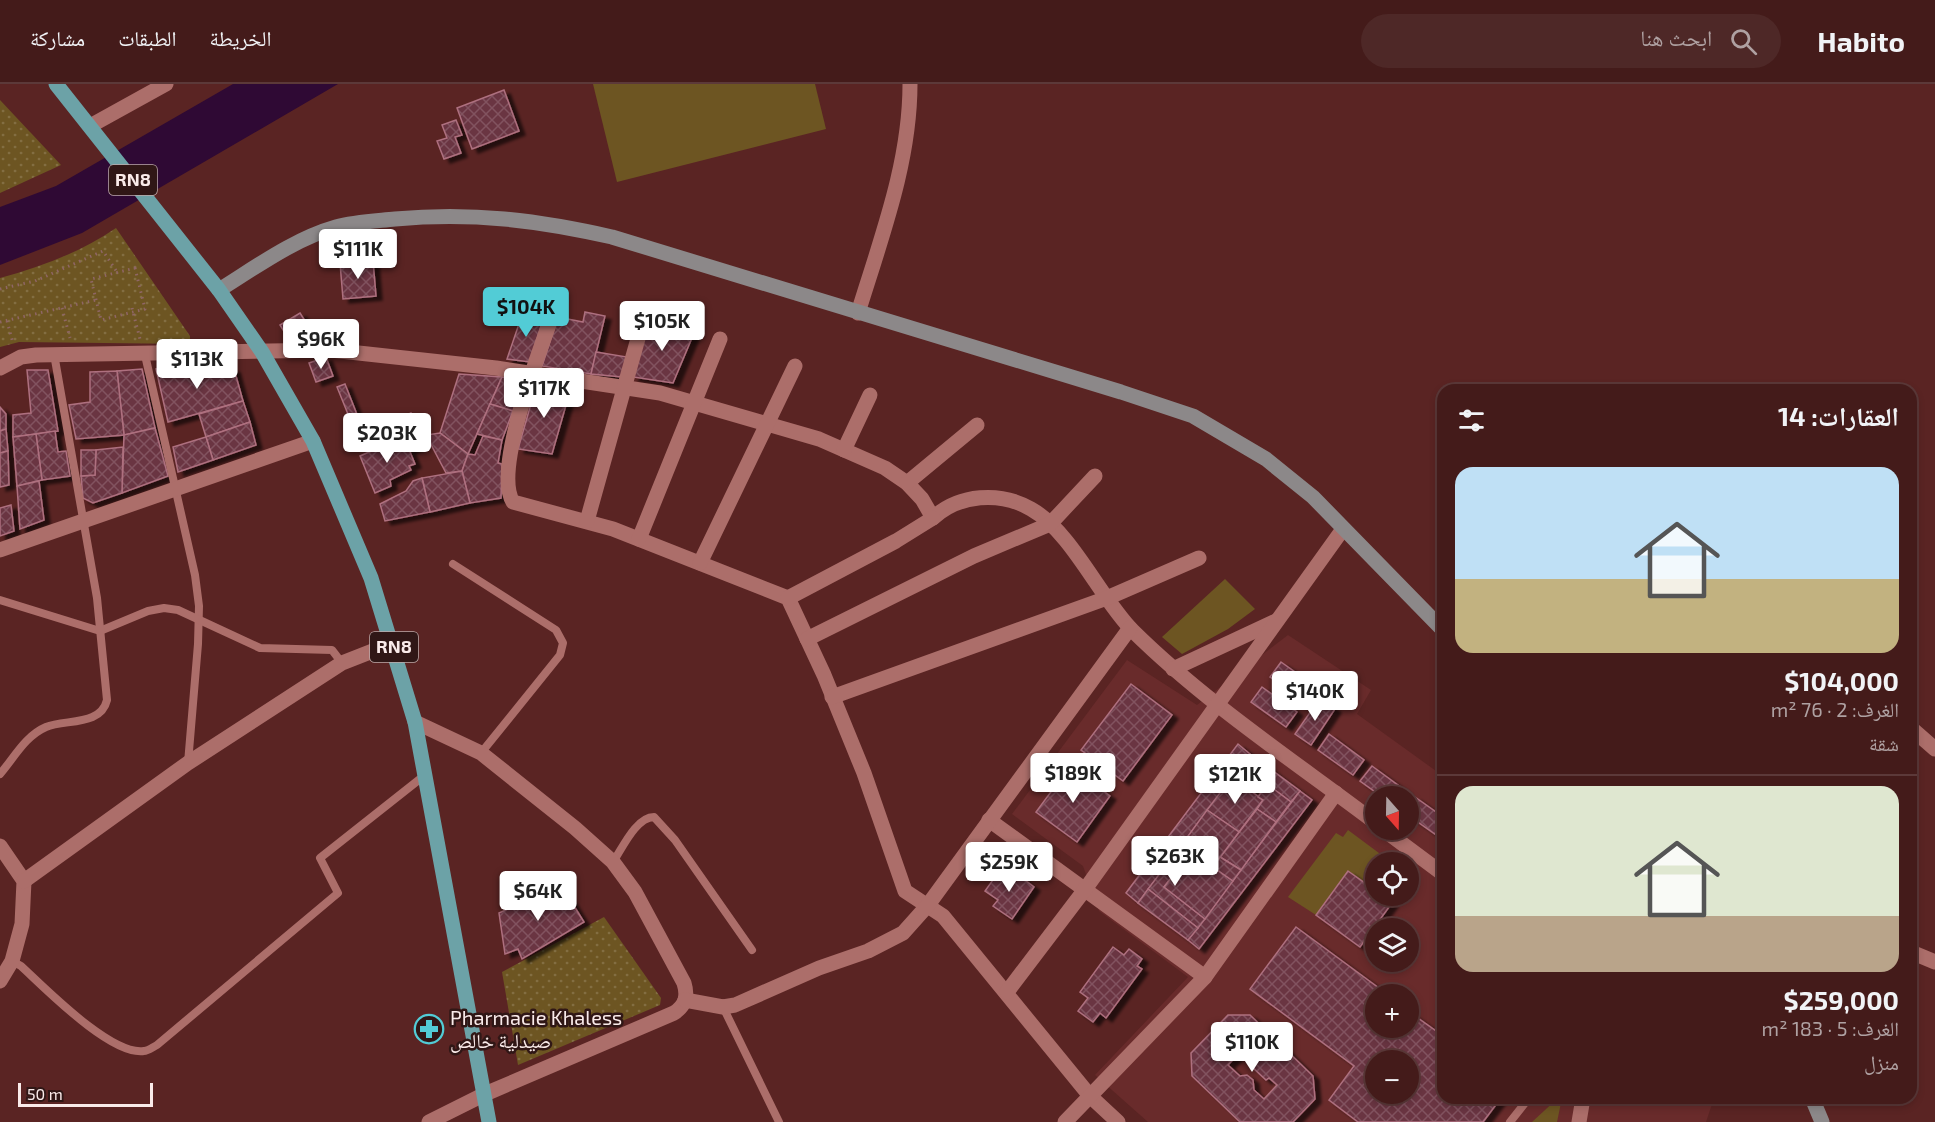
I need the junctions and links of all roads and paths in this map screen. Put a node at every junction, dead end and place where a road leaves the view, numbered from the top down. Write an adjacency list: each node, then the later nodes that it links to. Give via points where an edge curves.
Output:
1 (56, 84): 4 (main road, RN8)
2 (166, 84): 4 (street)
3 (910, 84): 12 (street, via 907,132 895,194)
4 (94, 132): 7 (main road, RN8)
5 (117, 272): 6 (path, via 103,251 35,281); 8 (path, via 91,279); 11 (path, via 135,268 145,309)
6 (0, 289)
7 (219, 290): 12 (main road, via 278,254 336,227 432,216 494,216 553,223 612,237); 18 (main road, RN8)
8 (96, 300): 10 (path); 11 (path, via 101,320)
9 (556, 305): 24 (street)
10 (62, 308): 14 (path); 17 (path)
11 (133, 310): 20 (path)
12 (858, 313): 39 (main road, via 1193,416 1266,459 1313,497)
13 (644, 317): 25 (street)
14 (7, 321): 15 (path); 21 (path)
15 (0, 322)
16 (720, 339): 27 (street)
17 (71, 343)
18 (262, 352): 20 (street); 24 (street, via 331,350); 30 (main road, RN8)
19 (54, 354): 20 (street); 21 (street); 37 (lane)
20 (145, 355): 34 (lane)
21 (17, 359): 23 (street)
22 (795, 366): 28 (street)
23 (0, 368)
24 (533, 374): 25 (street); 36 (street, via 509,459 509,495 520,505)
25 (624, 388): 27 (street); 36 (street)
26 (870, 395): 31 (street)
27 (694, 402): 28 (street); 40 (street)
28 (768, 424): 31 (street); 43 (street)
29 (977, 425): 33 (street)
30 (314, 441): 34 (street); 54 (main road, RN8)
31 (844, 450): 33 (street, via 885,468)
32 (1095, 476): 38 (street)
33 (907, 483): 35 (street)
34 (176, 489): 37 (street); 48 (lane, via 195,575)
35 (933, 518): 38 (street, via 946,507 978,497 997,498 1031,509); 45 (street)
36 (587, 521): 40 (street)
37 (82, 522): 41 (street); 52 (lane)
38 (1050, 524): 46 (street); 53 (street, via 974,556)
39 (1343, 529): 49 (street); 50 (main road)
40 (639, 539): 43 (street)
41 (0, 550)
42 (1200, 558): 46 (street)
43 (700, 563): 45 (street)
44 (453, 564): 62 (lane, via 556,630 564,643 560,655)
45 (788, 598): 53 (street)
46 (1107, 598): 51 (street); 57 (street)
47 (0, 600): 52 (lane)
48 (199, 620): 52 (lane, via 164,608); 55 (lane, via 260,648 332,650); 63 (lane)
49 (1279, 620): 56 (street); 58 (street)
50 (1437, 624)
51 (1130, 628): 56 (street); 68 (street)
52 (100, 631): 64 (lane, via 107,683 103,710 91,718 46,727 31,736)
53 (807, 639): 57 (street)
54 (393, 643): 55 (street); 59 (main road, RN8)
55 (342, 663): 63 (street)
56 (1173, 669): 58 (street)
57 (832, 697): 75 (street, via 864,773 905,891)
58 (1218, 704): 66 (street); 74 (street)
59 (415, 722): 62 (street); 65 (main road, RN8)
60 (1917, 733): 61 (street)
61 (1935, 749)
62 (481, 753): 71 (street)
63 (188, 763): 73 (street)
64 (0, 774)
65 (425, 775): 78 (lane, via 320,858 338,893 145,1052 133,1051 91,1028); 85 (main road, RN8)
66 (1336, 793): 67 (street); 80 (street)
67 (1365, 815)
68 (989, 820): 74 (street); 75 (street)
69 (1397, 840): 72 (street)
70 (0, 846): 73 (street)
71 (613, 862): 76 (lane, via 639,824 654,817); 83 (street, via 635,892 684,983)
72 (1437, 870)
73 (24, 881): 78 (street, via 22,924)
74 (1086, 888): 80 (street); 82 (street)
75 (928, 905): 82 (street, via 943,915); 84 (street, via 903,933 868,951)
76 (752, 950)
77 (1917, 954): 79 (street)
78 (12, 961): 81 (street)
79 (1935, 962)
80 (1205, 977): 86 (street)
81 (0, 981)
82 (1007, 992): 86 (street)
83 (685, 1000): 84 (street); 85 (street, via 675,1012)
84 (723, 1007): 92 (lane)
85 (485, 1094): 90 (street); 91 (main road, RN8)
86 (1090, 1096): 93 (street); 94 (street)
87 (1524, 1104): 95 (lane)
88 (1582, 1104): 96 (street)
89 (1814, 1104): 97 (main road)
90 (429, 1122)
91 (489, 1122)
92 (779, 1122)
93 (1065, 1122)
94 (1118, 1122)
95 (1510, 1122)
96 (1579, 1122)
97 (1822, 1122)

